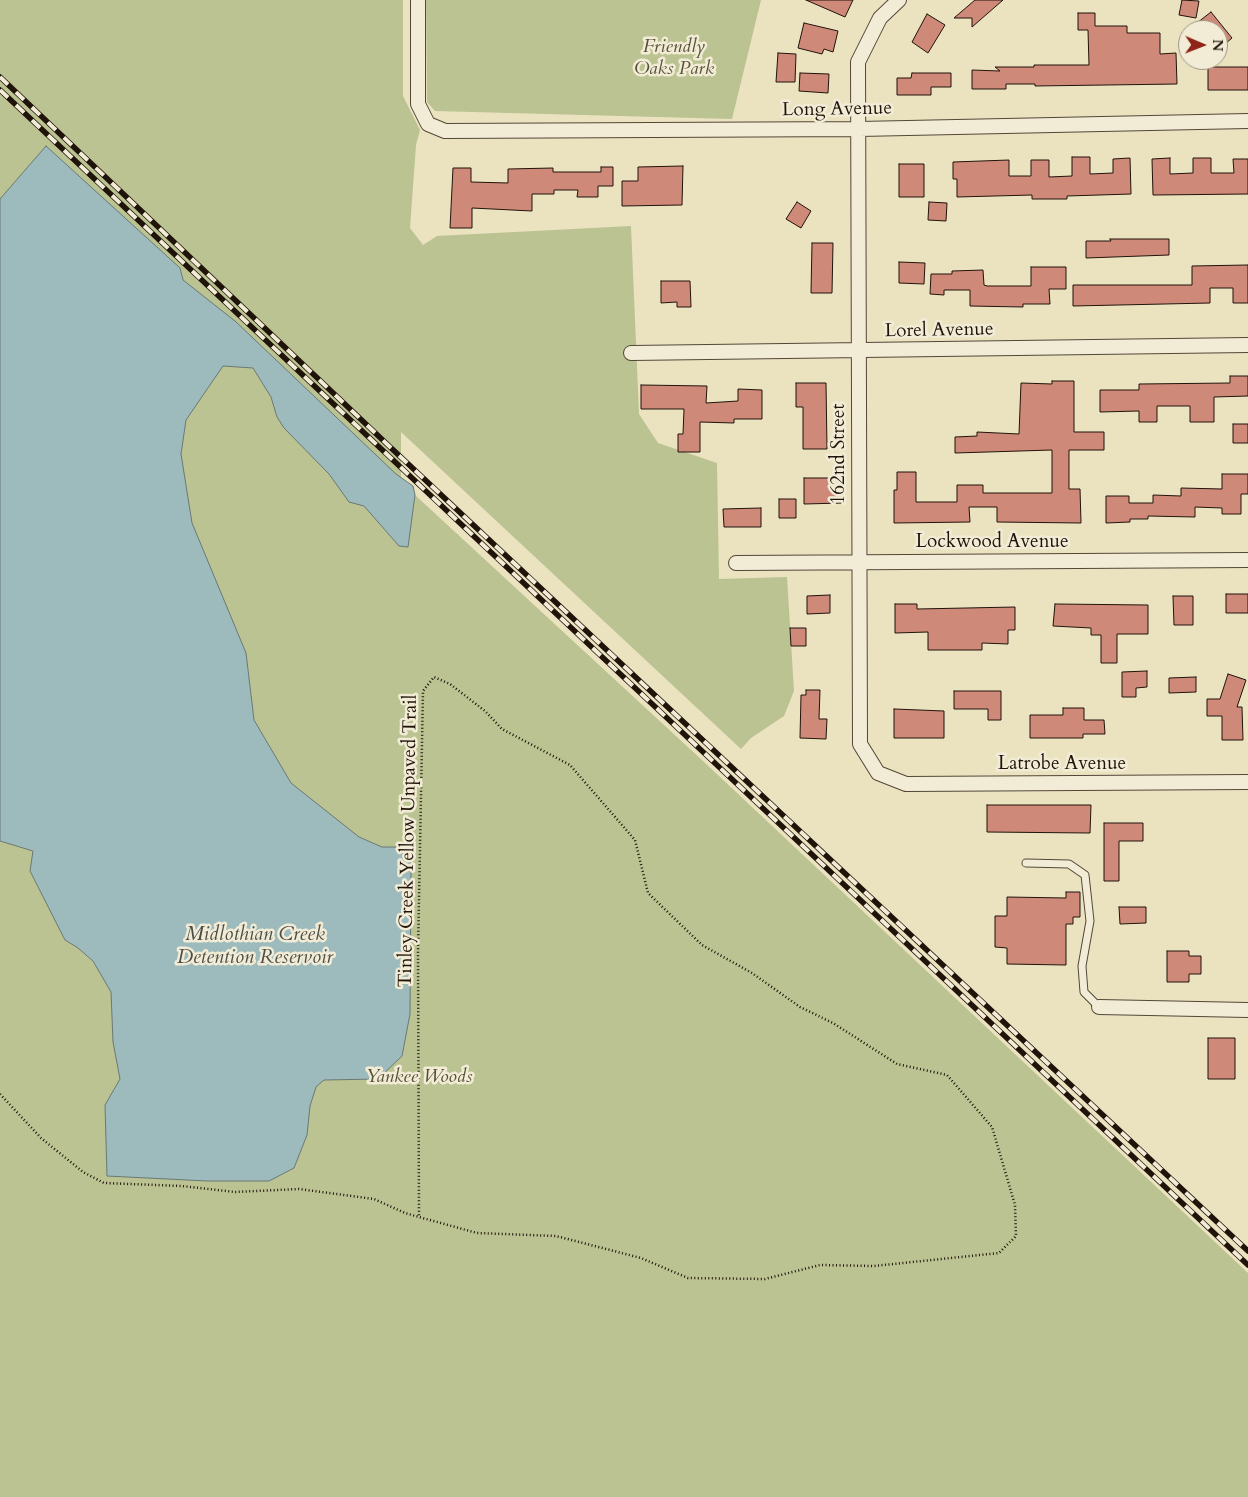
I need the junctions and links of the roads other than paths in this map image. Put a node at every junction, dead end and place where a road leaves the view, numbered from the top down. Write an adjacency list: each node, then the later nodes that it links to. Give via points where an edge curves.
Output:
1 (418, 0): 4 (street, Long Avenue, via 418,104 428,124 445,131)
2 (899, 0): 4 (street, 162nd Street, via 880,18 858,62)
3 (1248, 121): 4 (street, Long Avenue)
4 (859, 129): 6 (street, 162nd Street)
5 (1248, 345): 6 (street, Lorel Avenue)
6 (859, 351): 7 (street, Lorel Avenue); 10 (street, 162nd Street)
7 (632, 353)
8 (1248, 560): 10 (street, Lockwood Avenue)
9 (736, 563): 10 (street, Lockwood Avenue)
10 (858, 563): 11 (street, 162nd Street, via 860,744)
11 (878, 773): 12 (street, Latrobe Avenue, via 906,784)
12 (1248, 782)
13 (1026, 864): 14 (lane, via 1069,864 1085,874 1090,921 1082,966 1084,992)
14 (1099, 1007): 15 (street)
15 (1248, 1010)

